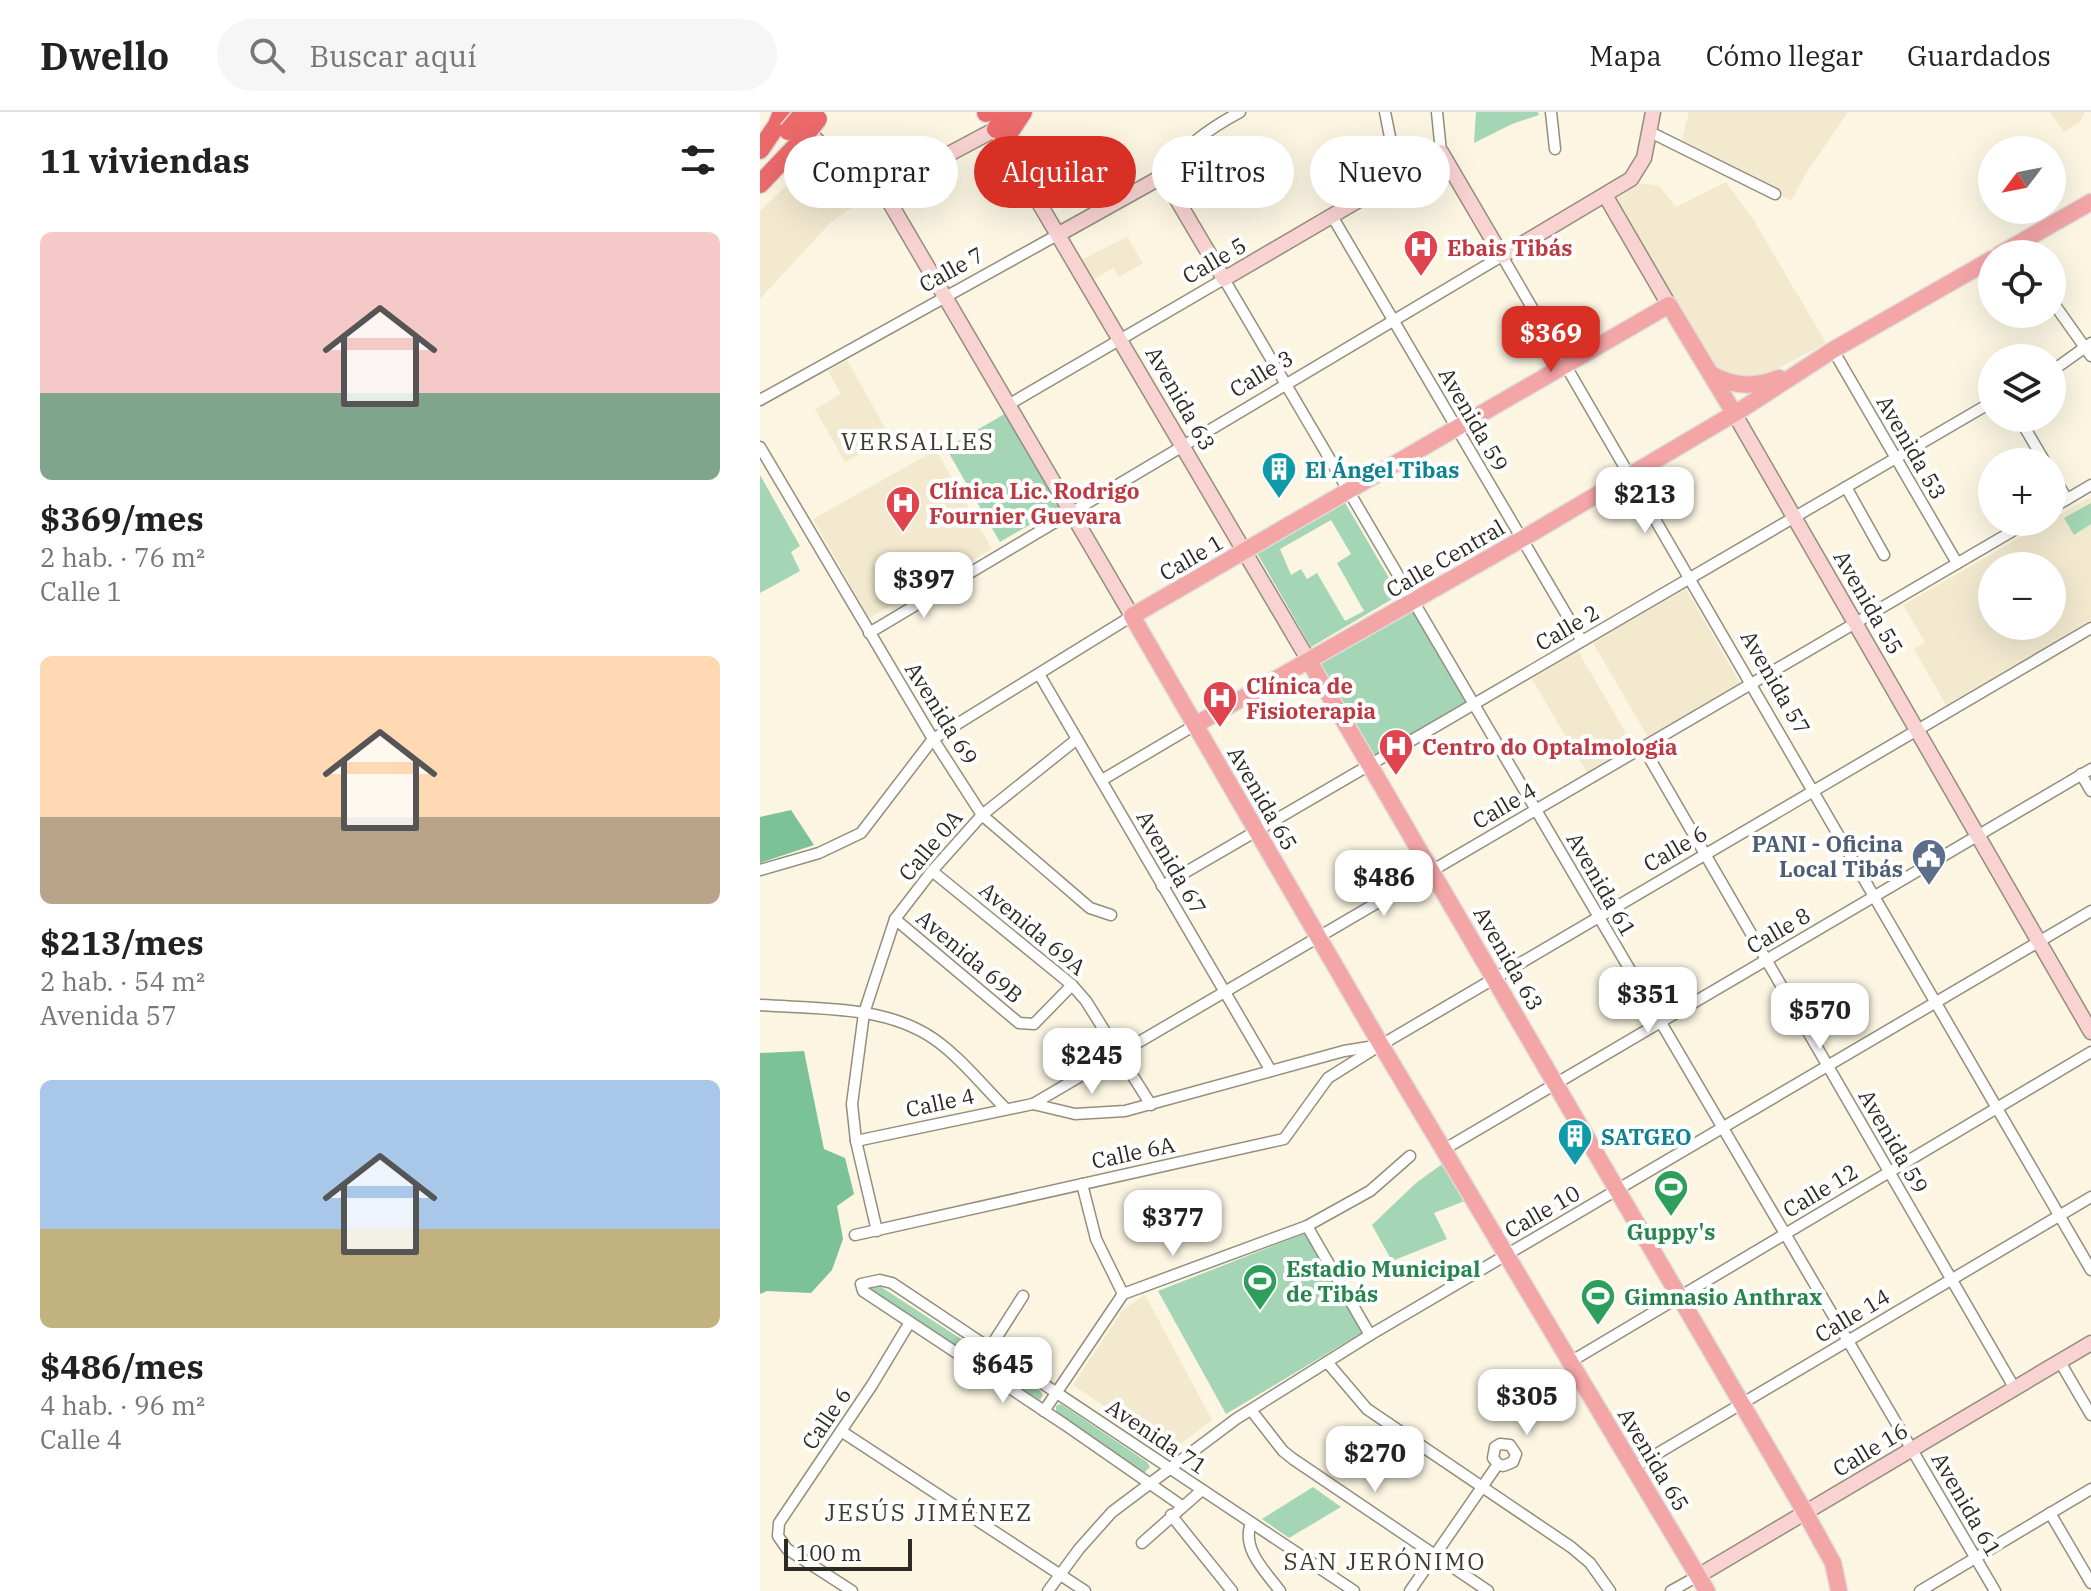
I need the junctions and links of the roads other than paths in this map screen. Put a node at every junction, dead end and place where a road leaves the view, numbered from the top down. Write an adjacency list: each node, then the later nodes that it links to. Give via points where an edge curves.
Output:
1 (986, 112): 13 (street, Avenida 63)
2 (1006, 112): 14 (highway)
3 (1023, 112): 15 (highway)
4 (1030, 112): 16 (street)
5 (1240, 112): 17 (street)
6 (1385, 112): 18 (street)
7 (1437, 112): 19 (street, Avenida 57)
8 (1551, 112): 20 (street)
9 (1653, 112): 12 (street, Calle 3)
10 (815, 114): 11 (highway, bridge)
11 (788, 123): 21 (highway); 22 (highway); 25 (highway)
12 (1650, 132): 26 (street); 27 (street, Calle 3, via 1640,169)
13 (1000, 136)
14 (1004, 136)
15 (1007, 136)
16 (1011, 136)
17 (1201, 136)
18 (1390, 136)
19 (1439, 136)
20 (1555, 149)
21 (760, 150)
22 (760, 159)
23 (1450, 167): 36 (street, Avenida 57)
24 (1152, 182): 34 (street, Calle 7)
25 (760, 184)
26 (1775, 194)
27 (1605, 195): 36 (street, Calle 3); 40 (street, Avenida 55)
28 (2091, 202): 35 (main road)
29 (893, 208): 39 (street, Avenida 65)
30 (1043, 208): 34 (street, Avenida 63)
31 (1182, 208): 38 (street)
32 (1346, 208): 33 (street, Calle 5)
33 (1332, 216): 38 (street, Calle 5); 42 (street, Avenida 59)
34 (1059, 234): 39 (street, Calle 7); 43 (street, Avenida 63)
35 (2029, 240)
36 (1502, 256): 42 (street, Calle 3); 47 (street, Avenida 57)
37 (1978, 267): 45 (main road, Calle Central)
38 (1224, 279): 43 (street, Calle 5); 50 (street, Avenida 61)
39 (945, 297): 51 (street, Calle 7); 52 (street, Avenida 65)
40 (1669, 305): 47 (main road, Calle 1); 49 (main road, Avenida 55)
41 (2066, 319): 44 (street)
42 (1393, 321): 50 (street, Calle 3); 55 (street, Avenida 59)
43 (1121, 340): 52 (street, Calle 5); 56 (street, Avenida 63)
44 (2089, 349): 46 (street)
45 (1833, 350): 48 (main road, Calle Central); 58 (street, Avenida 53)
46 (2066, 363)
47 (1565, 364): 55 (main road, Calle 1); 59 (street, Avenida 57)
48 (1806, 366): 49 (main road, Calle Central, via 1752,385); 54 (main road, Calle Central)
49 (1711, 374): 54 (main road, Avenida 55)
50 (1286, 384): 56 (street, Calle 3); 62 (street, Avenida 61)
51 (760, 400)
52 (1008, 405): 64 (street, Avenida 65)
53 (1978, 410): 58 (street, Calle 2)
54 (1734, 413): 59 (main road, Calle Central); 65 (street, Avenida 55)
55 (1456, 428): 62 (main road, Calle 1); 67 (street, Avenida 59)
56 (1183, 445): 64 (street, Calle 3); 68 (street, Avenida 63)
57 (760, 447): 76 (street, Avenida 69)
58 (1895, 458): 61 (street, Calle 2); 70 (street, Avenida 53)
59 (1630, 475): 67 (main road, Calle Central); 71 (street, Avenida 57)
60 (2091, 485): 63 (street)
61 (1846, 487): 65 (street, Calle 2); 69 (street)
62 (1348, 491): 68 (main road, Calle 1); 72 (street, Avenida 61)
63 (2067, 499)
64 (1071, 511): 73 (street, Avenida 65); 76 (street, Calle 3)
65 (1795, 517): 71 (street, Calle 2); 74 (street, Avenida 55)
66 (2004, 536): 70 (street, Calle 4)
67 (1522, 539): 72 (main road, Calle Central); 77 (street, Avenida 59)
68 (1246, 552): 73 (main road, Calle 1); 78 (street, Avenida 63)
69 (1884, 555)
70 (1957, 563): 74 (street, Calle 4)
71 (1690, 578): 77 (street, Calle 2); 80 (street, Avenida 57)
72 (1413, 602): 78 (main road, Calle Central); 81 (street, Avenida 61)
73 (1132, 616): 79 (street, Calle 1); 82 (main road, Avenida 65)
74 (1856, 623): 80 (street, Calle 4); 83 (street, Avenida 55)
75 (2091, 628): 83 (street, Calle 6)
76 (869, 633): 84 (street, Avenida 69)
77 (1582, 641): 81 (street, Calle 2)
78 (1309, 661): 82 (main road, Calle Central); 87 (main road, Avenida 63)
79 (1039, 674): 84 (street, Calle 1); 85 (street, Avenida 67)
80 (1751, 684): 86 (street, Calle 4); 90 (street, Avenida 57)
81 (1473, 704): 87 (street, Calle 2); 92 (street, Avenida 61)
82 (1195, 725): 89 (street, Calle Central); 94 (main road, Avenida 65)
83 (1917, 729): 90 (street, Calle 6); 95 (street, Avenida 55)
84 (933, 739): 93 (street, Avenida 69); 97 (street, Calle 1, via 861,833 819,853)
85 (1077, 739): 89 (street, Avenida 67); 93 (street, Calle 0A)
86 (1643, 747): 92 (street, Calle 4); 96 (street, Avenida 59)
87 (1371, 764): 94 (street, Calle 2); 98 (main road, Avenida 63)
88 (2086, 772): 91 (street); 95 (street, Calle 8)
89 (1102, 780): 100 (street, Avenida 67)
90 (1813, 790): 96 (street, Calle 6); 101 (street, Avenida 57)
91 (2091, 791)
92 (1536, 810): 98 (street, Calle 4); 104 (street, Avenida 61)
93 (982, 815): 99 (street, Calle 0A); 103 (street, Avenida 69, via 1090,908)
94 (1256, 830): 100 (street, Calle 2); 106 (main road, Avenida 65)
95 (1978, 835): 101 (street, Calle 8); 107 (street, Avenida 55)
96 (1704, 854): 104 (street, Calle 6); 108 (street, Avenida 59)
97 (760, 870)
98 (1432, 870): 106 (street, Calle 4); 109 (main road, Avenida 63)
99 (932, 871): 105 (street, Calle 0A); 110 (street, Avenida 69A)
100 (1162, 886): 111 (street, Avenida 67)
101 (1874, 896): 108 (street, Calle 8); 112 (street, Avenida 57)
102 (2091, 911): 107 (street, Calle 10)
103 (1111, 915)
104 (1598, 916): 109 (street, Calle 6); 115 (street, Avenida 61)
105 (895, 919): 110 (street, Avenida 69B, via 1019,1023 1034,1024); 114 (street, Calle 0A)
106 (1318, 937): 111 (street, Calle 4); 117 (main road, Avenida 65)
107 (2039, 942): 112 (street, Calle 10); 116 (street, Avenida 55)
108 (1766, 960): 115 (street, Calle 8); 122 (street, Avenida 59)
109 (1495, 978): 117 (street, Calle 6); 124 (main road, Avenida 63)
110 (1072, 985): 120 (street, Avenida 69A)
111 (1225, 992): 120 (street, Calle 4); 123 (street, Avenida 67)
112 (1936, 1003): 122 (street, Calle 10); 128 (street, Avenida 57)
113 (760, 1005): 114 (street)
114 (864, 1013): 127 (street, via 911,1026 936,1040); 130 (street, via 852,1104)
115 (1660, 1022): 124 (street, Calle 8); 129 (street, Avenida 61)
116 (2091, 1032)
117 (1381, 1045): 118 (street, Calle 6); 121 (street, Calle 6A); 131 (main road, Avenida 65)
118 (1344, 1051): 121 (street); 123 (street, Calle 6)
119 (2091, 1052): 128 (street, Calle 12)
120 (1119, 1054): 125 (street, Calle 4); 126 (street, Avenida 69A)
121 (1350, 1062): 134 (street, Calle 6A, via 1328,1078 1284,1139)
122 (1828, 1067): 129 (street, Calle 10); 133 (street, Avenida 59)
123 (1271, 1071): 126 (street, Calle 6)
124 (1557, 1084): 131 (street, Calle 8); 135 (main road, Avenida 63)
125 (1033, 1104): 126 (street, Calle 6, via 1075,1114); 127 (street, Calle 4)
126 (1151, 1105)
127 (1005, 1108): 130 (street, Calle 4)
128 (1997, 1108): 133 (street, Calle 12); 137 (street, Avenida 57)
129 (1723, 1129): 135 (street, Calle 10); 140 (street, Avenida 61)
130 (856, 1141): 139 (street)
131 (1443, 1150): 142 (main road, Avenida 65)
132 (1410, 1156): 138 (street, via 1370,1191)
133 (1890, 1172): 140 (street, Calle 12); 144 (street, Avenida 59)
134 (1082, 1184): 139 (street, Calle 6A); 145 (street, via 1096,1239)
135 (1618, 1190): 142 (street, Calle 10); 147 (main road, Avenida 63)
136 (2091, 1197): 137 (street, Calle 14)
137 (2059, 1215): 143 (street, Avenida 57); 144 (street, Calle 14)
138 (1307, 1226): 145 (street); 149 (street)
139 (877, 1231): 141 (street, Calle 6A)
140 (1785, 1234): 147 (street, Calle 12); 150 (street, Avenida 61)
141 (855, 1235)
142 (1506, 1254): 149 (street, Calle 10); 154 (main road, Avenida 65)
143 (2091, 1270)
144 (1952, 1279): 150 (street, Calle 14); 157 (street, Avenida 59)
145 (1123, 1294): 158 (street)
146 (1023, 1296): 152 (street)
147 (1681, 1298): 154 (street, Calle 12); 159 (main road, Avenida 63)
148 (910, 1322): 152 (street, Avenida 71, via 861,1290 861,1284 892,1283); 156 (street, Avenida 71); 163 (street, Calle 6)
149 (1370, 1335): 153 (street, Calle 10)
150 (1848, 1341): 159 (street, Calle 14); 164 (street, Avenida 61)
151 (2091, 1343): 155 (street, Calle 16)
152 (990, 1348): 156 (street); 158 (street, Avenida 71)
153 (1327, 1362): 160 (street, Calle 10); 169 (street, via 1367,1409)
154 (1570, 1362): 167 (main road, Avenida 65)
155 (2060, 1362): 157 (street, Calle 16); 162 (street)
156 (977, 1368): 161 (street, Avenida 71)
157 (2015, 1389): 164 (street, Calle 16)
158 (1057, 1392): 161 (street); 166 (street, Avenida 71)
159 (1743, 1405): 167 (street, Calle 14); 174 (main road, Avenida 63)
160 (1251, 1410): 166 (street, Calle 10); 178 (street, via 1293,1459)
161 (1044, 1411): 168 (street, Avenida 71)
162 (2091, 1415)
163 (841, 1431): 181 (street); 184 (street, Calle 6, via 783,1516 778,1536 787,1549)
164 (1912, 1450): 174 (street, Calle 16); 179 (street, Avenida 61)
165 (1498, 1464): 169 (street)
166 (1170, 1468): 168 (street, Calle 10); 171 (street, Avenida 71)
167 (1633, 1468): 182 (main road, Avenida 65)
168 (1150, 1483): 172 (street, Avenida 71); 181 (street, Calle 10, via 1099,1525)
169 (1482, 1487): 178 (street); 192 (street, via 1571,1547)
170 (2091, 1489): 173 (street)
171 (1202, 1490): 172 (street); 176 (street, Avenida 71)
172 (1182, 1506): 175 (street)
173 (2050, 1513): 179 (street); 183 (street)
174 (1806, 1514): 180 (main road, Avenida 63); 182 (street, Calle 16)
175 (1171, 1515): 177 (street); 187 (street)
176 (1251, 1523): 188 (street, via 1248,1541); 189 (street, Avenida 71)
177 (1142, 1543)
178 (1436, 1556): 190 (street); 191 (street)
179 (1975, 1557): 197 (street); 198 (street, Avenida 61)
180 (1833, 1563): 195 (main road, Avenida 63); 196 (street, Avenida 63)
181 (1061, 1575): 185 (street, Calle 10); 186 (street)
182 (1698, 1576): 193 (street, Calle 16); 194 (main road, Avenida 65)
183 (2091, 1583)
184 (852, 1591)
185 (1048, 1591)
186 (1085, 1591)
187 (1232, 1591)
188 (1280, 1591)
189 (1354, 1591)
190 (1410, 1591)
191 (1488, 1591)
192 (1610, 1591)
193 (1671, 1591)
194 (1707, 1591)
195 (1839, 1591)
196 (1849, 1591)
197 (1920, 1591)
198 (1995, 1591)

